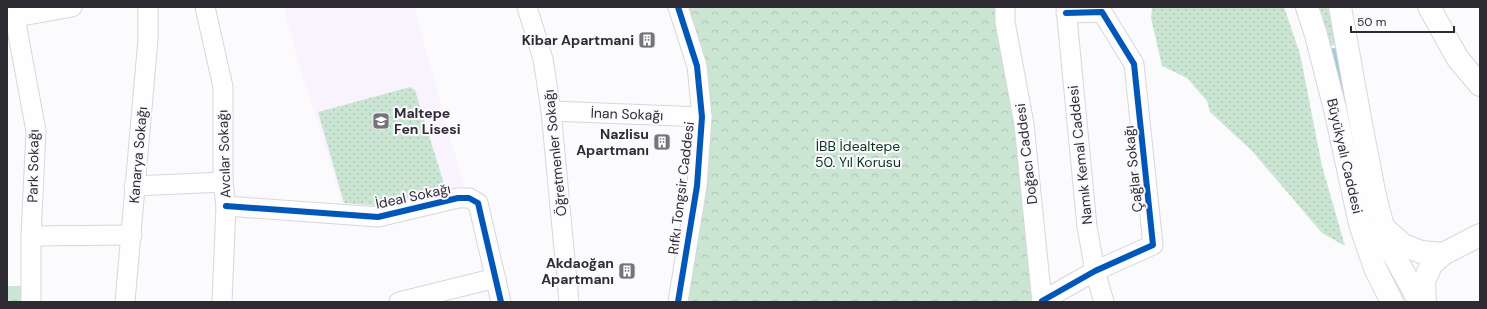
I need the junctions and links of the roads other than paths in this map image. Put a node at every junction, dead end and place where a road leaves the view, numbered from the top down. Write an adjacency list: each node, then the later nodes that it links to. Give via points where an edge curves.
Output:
1 (72, 7): 10 (street)
2 (148, 7): 16 (street, Kanarya Sokağı, via 148,39)
3 (205, 7): 15 (street, Avcılar Sokağı, via 223,87)
4 (527, 7): 13 (street, Öğretmenler Sokağı, via 543,59)
5 (678, 7): 14 (street, Rıfkı Tongsir Caddesi, via 697,66)
6 (1307, 7): 34 (main road, Büyükyalı Caddesi, via 1335,109 1360,224 1375,268)
7 (1340, 7): 18 (main road, Büyükyalı Caddesi)
8 (1428, 7): 12 (main road, via 1458,59)
9 (1066, 10): 23 (street, Namık Kemal Caddesi, via 1087,227); 23 (street, Çağlar Sokağı, via 1102,12 1134,64 1153,245)
10 (14, 12): 21 (street, Park Sokağı, via 36,131)
11 (1007, 12): 25 (street, Doğacı Caddesi, via 1024,124)
12 (1480, 85)
13 (551, 112): 14 (street, İnan Sokağı); 31 (street, Öğretmenler Sokağı)
14 (702, 117): 32 (street, Rıfkı Tongsir Caddesi, via 696,186)
15 (223, 182): 16 (street); 17 (street, Avcılar Sokağı)
16 (134, 186): 19 (street, Kanarya Sokağı)
17 (226, 206): 24 (street, İdeal Sokağı, via 378,217 458,198 469,198 478,203); 28 (street, Avcılar Sokağı)
18 (1383, 227): 22 (main road, via 1403,245 1420,252); 35 (main road, Büyükyalı Caddesi, via 1390,248)
19 (132, 235): 21 (street); 27 (street, Kanarya Sokağı)
20 (1480, 235): 22 (main road)
21 (31, 236): 26 (street, Park Sokağı)
22 (1443, 254): 36 (main road, via 1431,266 1424,282)
23 (1096, 271): 25 (street, Çağlar Sokağı); 33 (street, Namık Kemal Caddesi)
24 (496, 278): 29 (street); 30 (street, İdeal Sokağı)
25 (1042, 301)
26 (31, 302)
27 (125, 302)
28 (222, 302)
29 (398, 302)
30 (501, 302)
31 (570, 302)
32 (678, 302)
33 (1104, 302)
34 (1392, 302)
35 (1420, 302)
36 (1425, 302)

